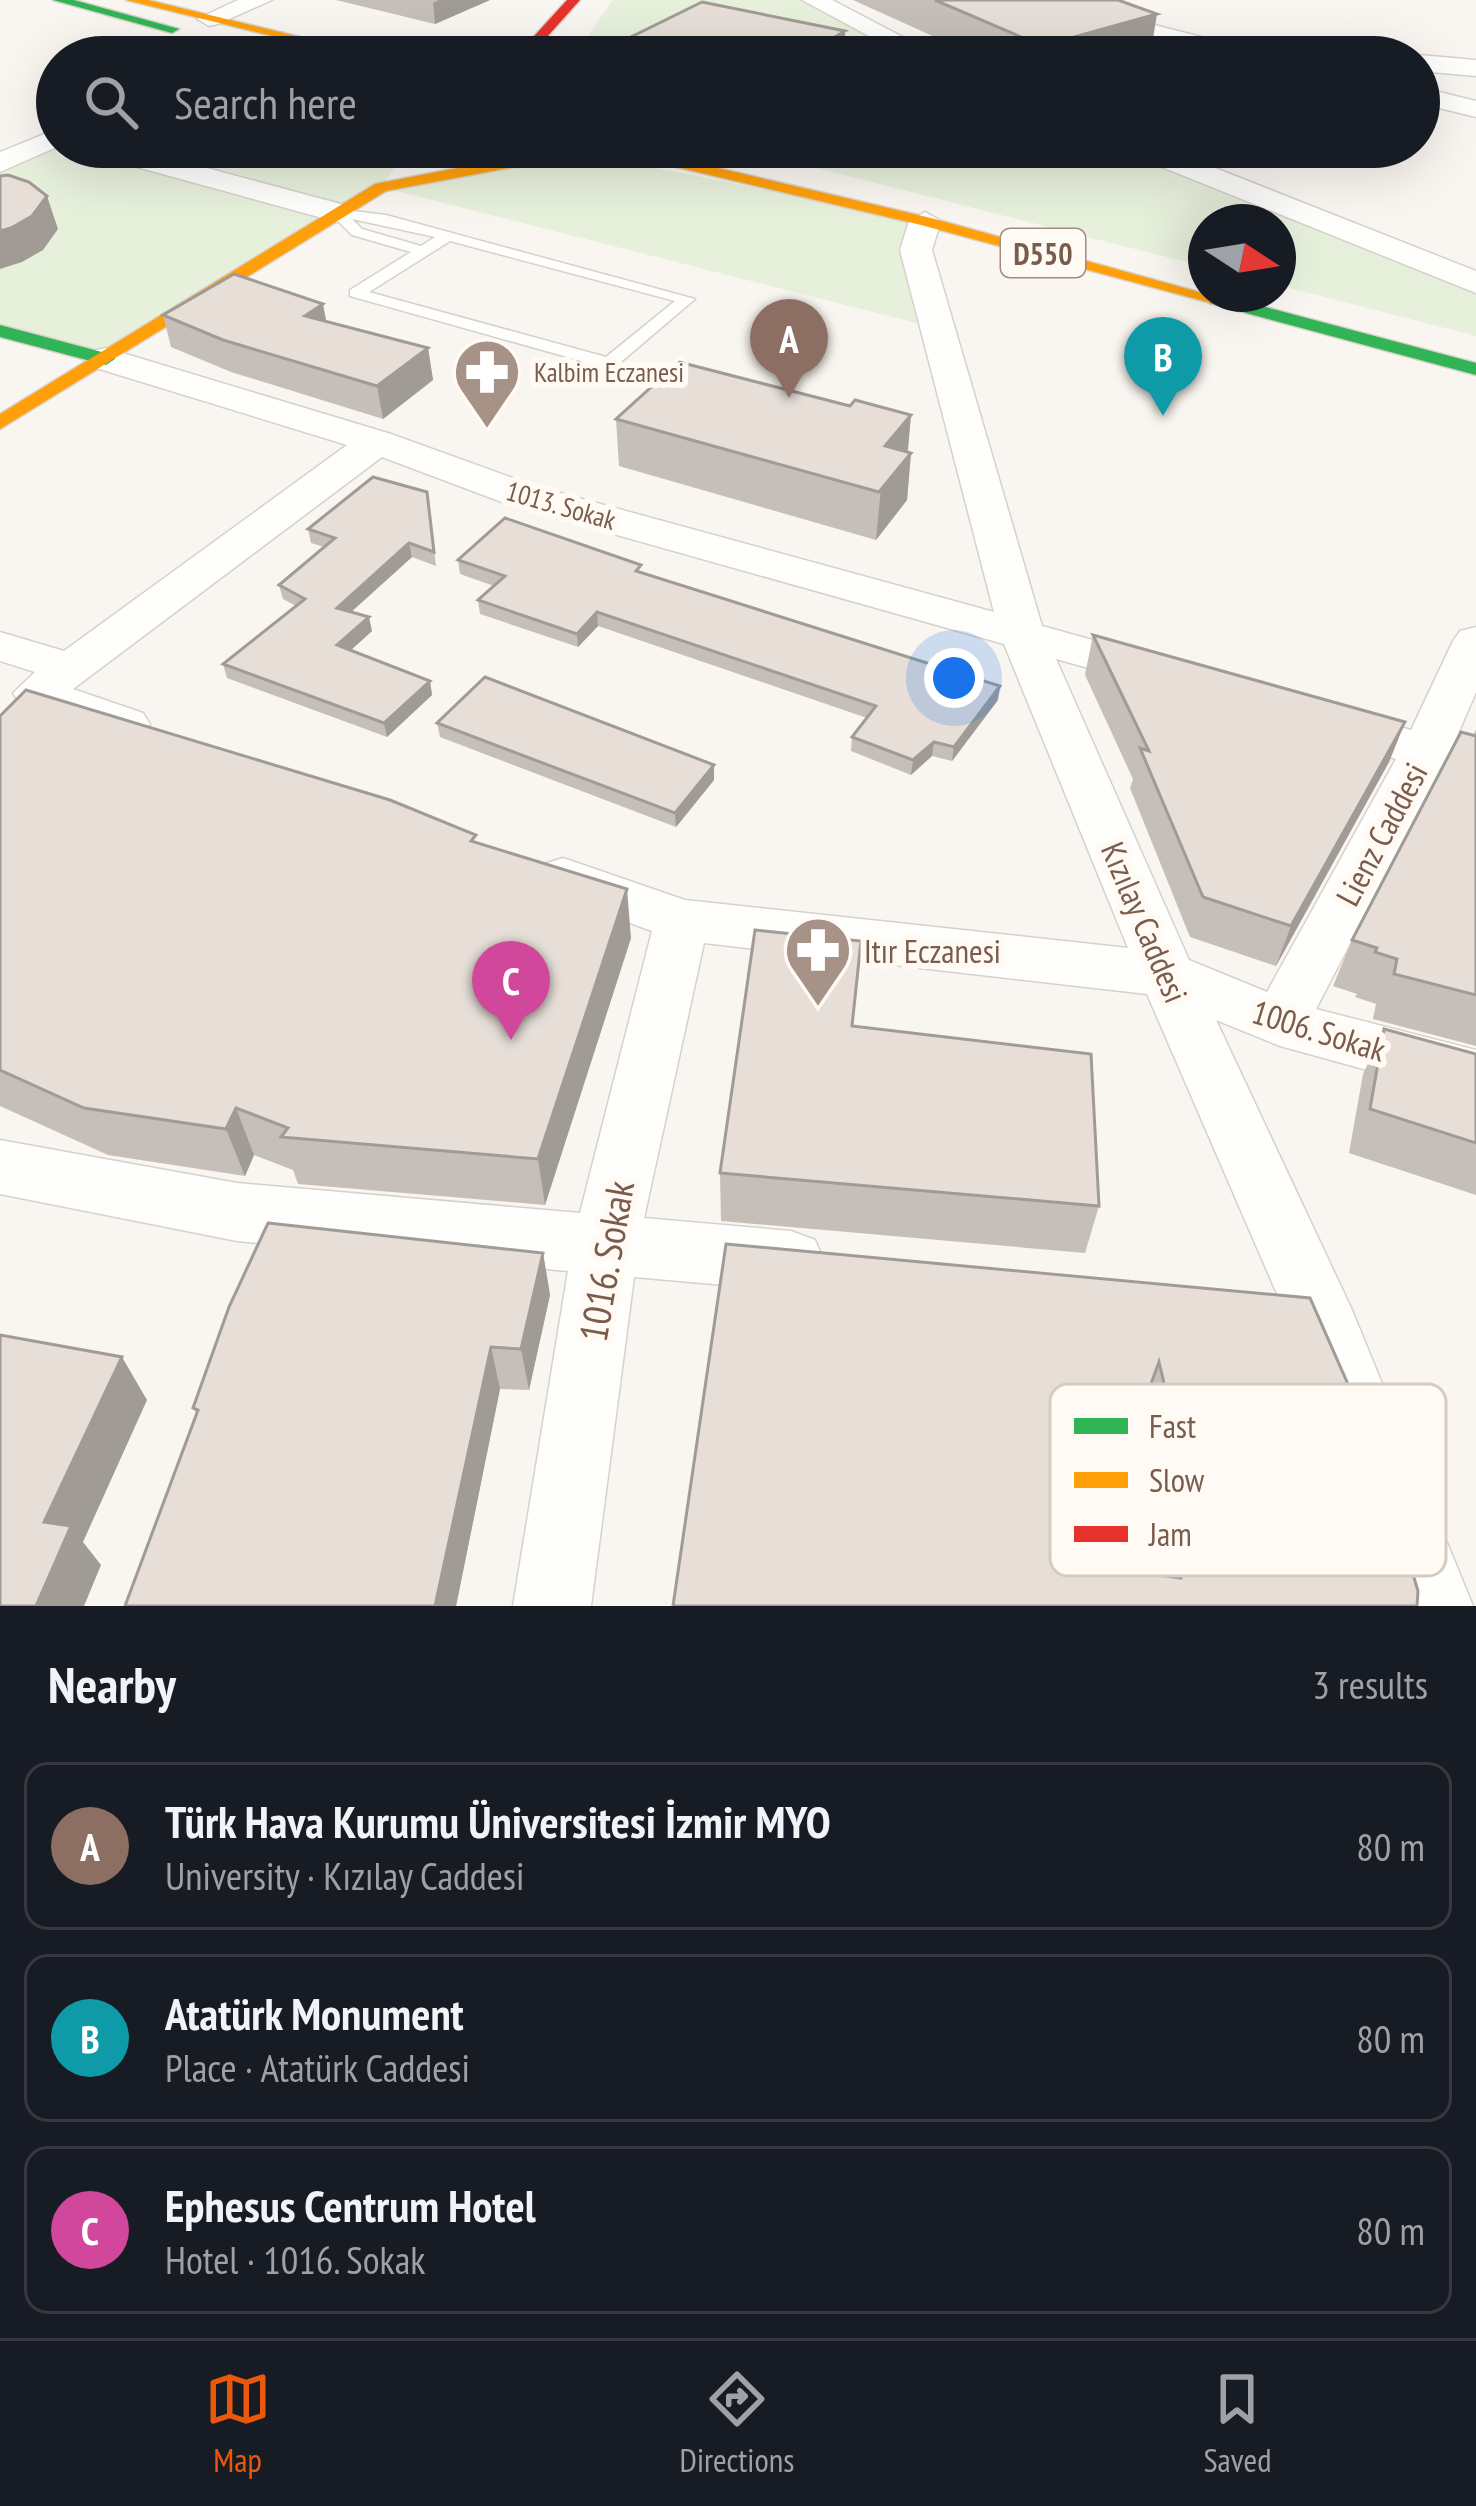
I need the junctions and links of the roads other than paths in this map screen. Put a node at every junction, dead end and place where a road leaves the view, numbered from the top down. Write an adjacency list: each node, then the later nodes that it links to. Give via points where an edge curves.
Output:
1 (59, 0): 9 (main road)
2 (132, 0): 8 (main road)
3 (260, 0): 8 (street)
4 (574, 0): 11 (main road)
5 (814, 0): 12 (street)
6 (1029, 0): 13 (street)
7 (1129, 0): 14 (street, via 1231,25)
8 (209, 19): 10 (main road)
9 (189, 36)
10 (283, 36)
11 (541, 36)
12 (886, 36)
13 (1163, 36)
14 (1218, 36)
15 (1440, 60): 16 (street)
16 (1476, 68)
17 (1440, 100): 18 (street)
18 (1476, 109)
19 (20, 127): 20 (street)
20 (36, 131)
21 (36, 146): 22 (street)
22 (0, 163)
23 (173, 168): 31 (street)
24 (394, 168): 30 (main road)
25 (421, 168): 30 (main road)
26 (454, 168): 30 (main road)
27 (698, 168): 32 (main road, D550)
28 (1193, 168): 36 (street)
29 (830, 170): 34 (main road, D550)
30 (381, 187): 31 (main road)
31 (338, 213): 33 (lane); 35 (lane, via 356,232); 38 (main road)
32 (925, 221): 39 (main road, D550); 42 (street, Kızılay Caddesi, via 916,250)
33 (448, 236): 35 (lane); 35 (lane, via 687,299 608,363 356,292)
34 (1140, 250)
35 (423, 251)
36 (1467, 271)
37 (0, 331): 38 (main road)
38 (106, 359): 40 (main road); 41 (street, 1013. Sokak)
39 (1476, 369)
40 (0, 423)
41 (377, 442): 42 (street, 1013. Sokak, via 521,496); 46 (street)
42 (1021, 632): 45 (street, 1013. Sokak); 53 (street, Kızılay Caddesi)
43 (1474, 645): 49 (street, Lienz Caddesi)
44 (0, 646): 46 (street)
45 (1200, 685)
46 (36, 694): 48 (street)
47 (1290, 712): 49 (street)
48 (171, 740)
49 (1425, 752): 50 (street); 54 (street, Lienz Caddesi)
50 (1476, 766)
51 (526, 865): 52 (street, 1006. Sokak)
52 (682, 920): 53 (street, 1006. Sokak); 57 (street, 1016. Sokak)
53 (1166, 974): 54 (street, 1006. Sokak); 60 (street, Kızılay Caddesi)
54 (1280, 1023): 55 (street, 1006. Sokak)
55 (1476, 1075)
56 (0, 1167): 57 (street, via 237,1212)
57 (604, 1244): 58 (street); 63 (street, 1016. Sokak)
58 (843, 1266)
59 (1247, 1303): 60 (street)
60 (1318, 1310): 61 (street, Kızılay Caddesi)
61 (1347, 1384)
62 (1422, 1576): 64 (street, Kızılay Caddesi)
63 (551, 1606)
64 (1434, 1606)

